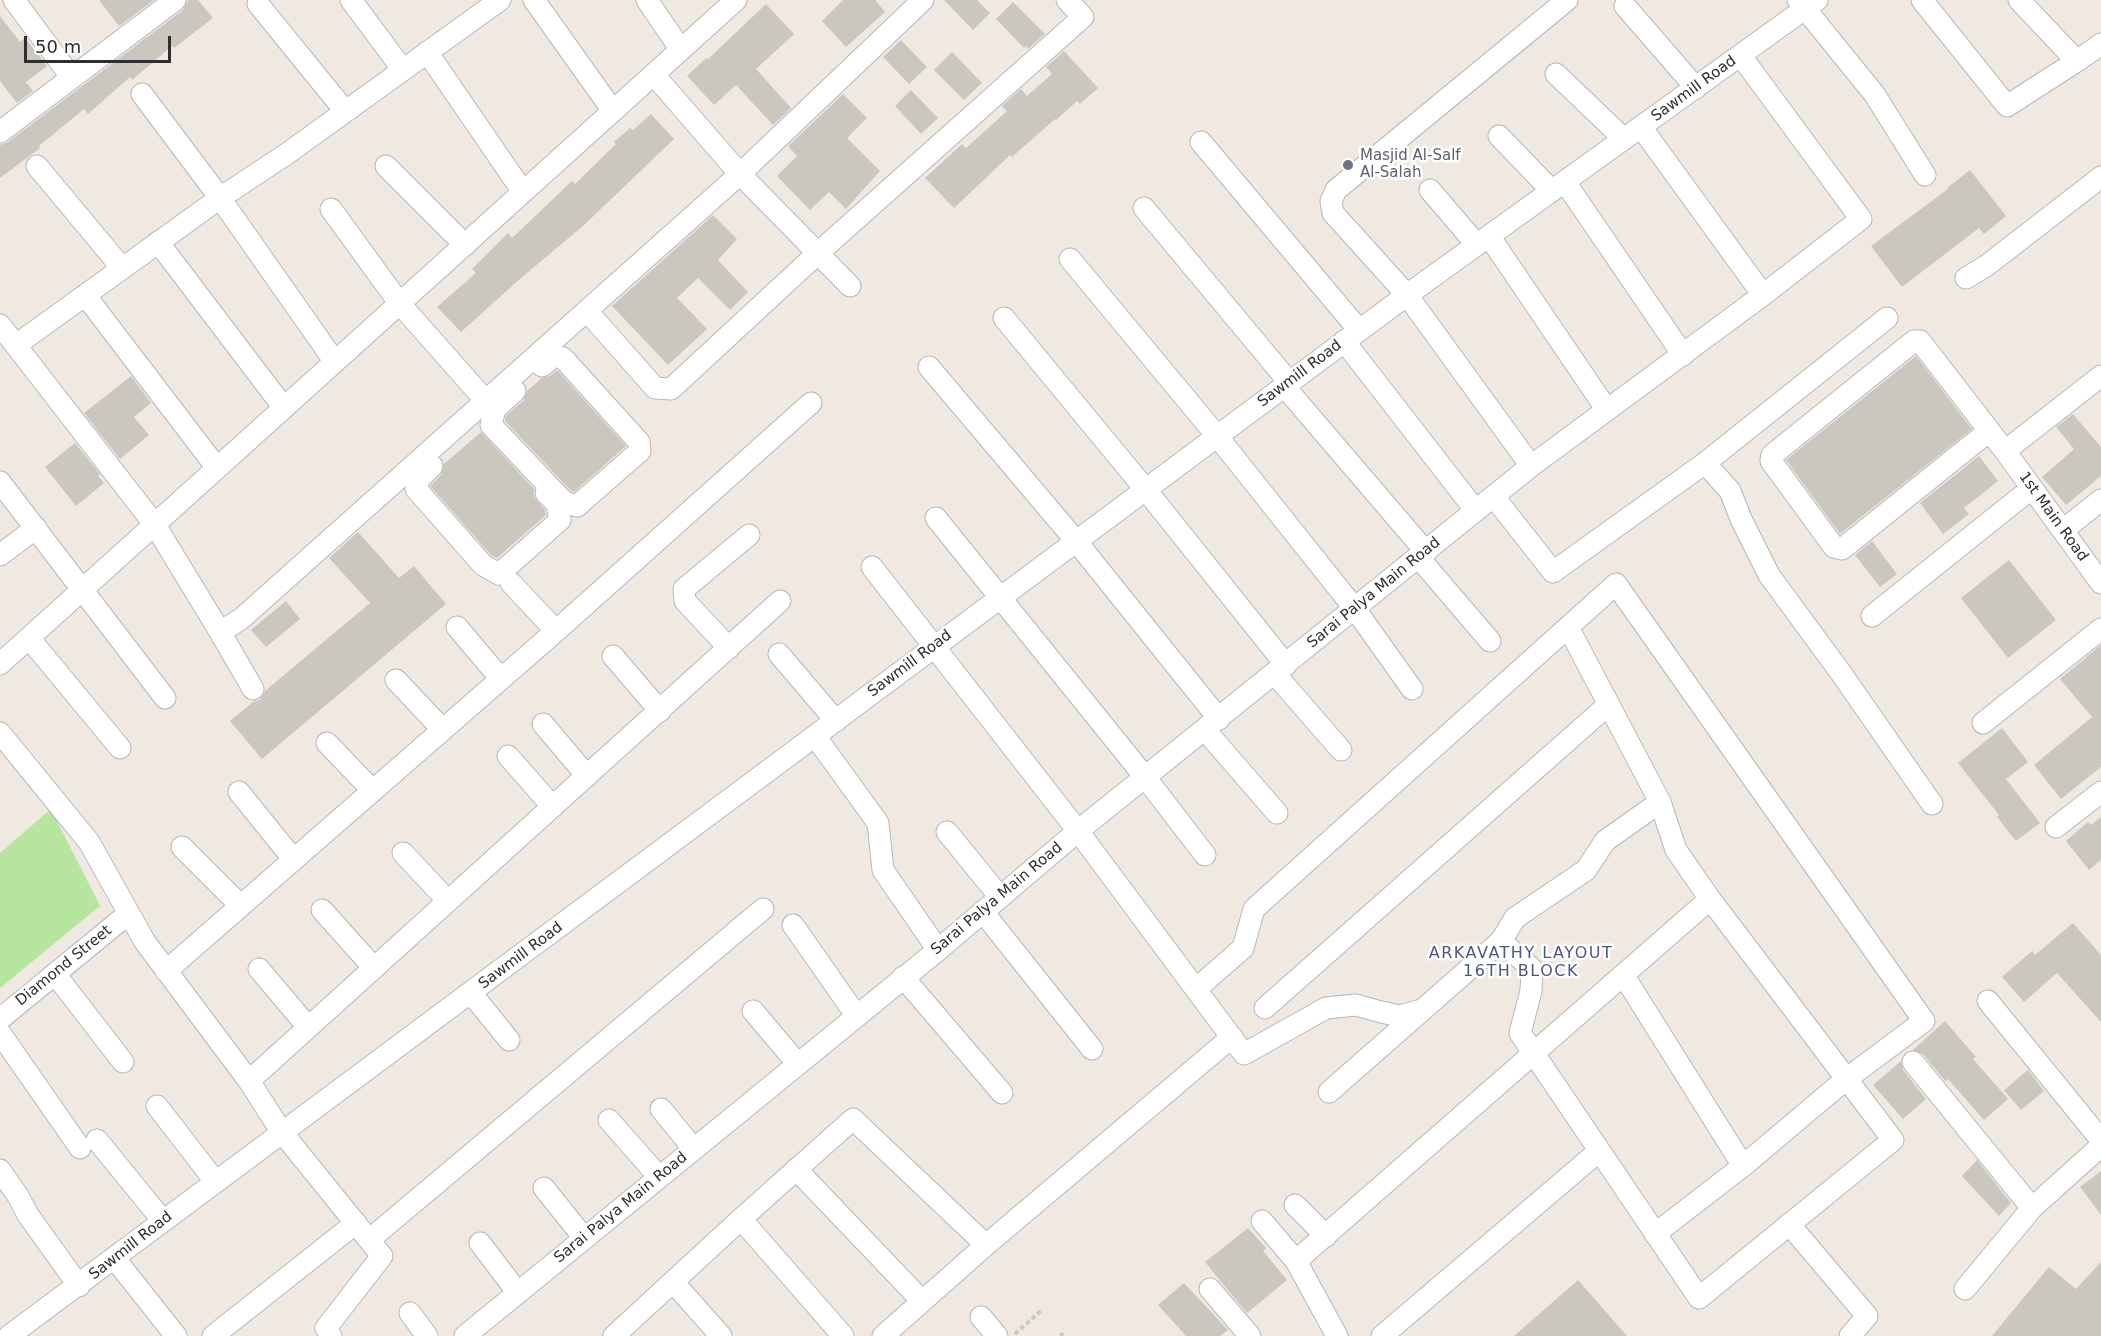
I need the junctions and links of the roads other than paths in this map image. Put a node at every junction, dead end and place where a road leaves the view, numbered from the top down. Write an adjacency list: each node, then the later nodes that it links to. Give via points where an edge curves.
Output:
1 (14, 0): 24 (street)
2 (351, 0): 21 (street)
3 (500, 0): 18 (street)
4 (534, 0): 28 (street)
5 (647, 0): 17 (street)
6 (736, 0): 17 (street)
7 (923, 0): 36 (street)
8 (1067, 0): 48 (street, via 1083,17)
9 (1567, 0): 54 (street, via 1336,190 1331,201 1333,213)
10 (1922, 0): 20 (street, via 2007,106)
11 (2019, 0): 20 (street, via 2064,50)
12 (169, 2): 24 (street)
13 (1806, 3): 19 (street, Sawmill Road); 37 (street, via 1875,96)
14 (258, 4): 27 (street)
15 (1625, 6): 25 (street)
16 (2101, 44): 20 (street)
17 (681, 50): 23 (street)
18 (427, 52): 21 (street); 41 (street)
19 (1741, 56): 25 (street, Sawmill Road); 55 (street, Sarai Palya Main Road, via 1861,219)
20 (2080, 59)
21 (403, 70): 27 (street)
22 (1556, 74): 32 (street)
23 (654, 75): 28 (street); 36 (street)
24 (72, 78): 30 (street)
25 (1696, 88): 29 (street, Sawmill Road)
26 (142, 94): 42 (street)
27 (345, 111): 42 (street)
28 (613, 111): 41 (street)
29 (1641, 127): 32 (street, Sawmill Road); 55 (street)
30 (0, 132)
31 (1499, 136): 39 (street)
32 (1624, 140): 39 (street, Sawmill Road)
33 (1201, 142): 61 (street)
34 (37, 166): 50 (street)
35 (386, 166): 47 (street)
36 (740, 174): 48 (street); 57 (street)
37 (1925, 175)
38 (2101, 177): 51 (street)
39 (1559, 186): 45 (street, Sawmill Road); 63 (street)
40 (1430, 190): 45 (street)
41 (523, 192): 47 (street)
42 (220, 198): 46 (street); 65 (street)
43 (1144, 208): 68 (street)
44 (330, 209): 56 (street)
45 (1483, 240): 54 (street, Sawmill Road); 72 (street)
46 (158, 242): 50 (street); 71 (street)
47 (465, 245): 56 (street)
48 (818, 253): 52 (street); 57 (street, via 671,389 655,388)
49 (1070, 259): 74 (street)
50 (122, 268): 53 (street)
51 (1966, 278)
52 (850, 286)
53 (85, 295): 62 (street); 79 (street)
54 (1407, 295): 61 (street, Sawmill Road); 78 (street)
55 (1763, 295): 63 (street, Sarai Palya Main Road)
56 (400, 304): 65 (street); 69 (street)
57 (586, 311): 64 (street)
58 (1004, 318): 82 (street)
59 (1887, 318): 77 (street)
60 (0, 325): 62 (street)
61 (1351, 336): 68 (street, Sawmill Road); 85 (street)
62 (15, 345): 87 (street)
63 (1683, 355): 72 (street, Sarai Palya Main Road)
64 (539, 361): 64 (street, via 554,356 563,358 639,442 640,451 577,506 564,502 492,425 495,409); 69 (street)
65 (335, 362): 71 (street)
66 (928, 367): 91 (street)
67 (2101, 376): 75 (street)
68 (1287, 384): 74 (street, Sawmill Road); 93 (street)
69 (485, 400): 76 (street)
70 (811, 403): 105 (street)
71 (284, 408): 79 (street)
72 (1607, 410): 78 (street, Sarai Palya Main Road)
73 (1989, 431): 73 (street, 1st Main Road, via 1918,340 1772,455 1771,461 1834,547 1842,549); 75 (street, 1st Main Road)
74 (1217, 436): 82 (street, Sawmill Road); 100 (street)
75 (2005, 451): 81 (street, 1st Main Road)
76 (428, 462): 76 (street, via 476,429 490,430 557,504 560,520 499,574 483,565 416,489); 106 (street, via 241,619)
77 (1705, 464): 83 (street, via 1552,572); 139 (street, via 1730,491 1769,575)
78 (1532, 466): 83 (street, Sarai Palya Main Road)
79 (217, 468): 87 (street)
80 (0, 482): 88 (street)
81 (2032, 488): 89 (street, 1st Main Road); 101 (street)
82 (1146, 489): 91 (street, Sawmill Road); 114 (street)
83 (1494, 497): 85 (street, Sarai Palya Main Road)
84 (2101, 500): 89 (street)
85 (1476, 511): 93 (street, Sarai Palya Main Road)
86 (936, 518): 98 (street)
87 (155, 525): 97 (street); 106 (street)
88 (36, 528): 92 (street); 97 (street)
89 (2062, 530): 96 (street, 1st Main Road)
90 (749, 535): 110 (street, via 684,589 685,601)
91 (1076, 542): 98 (street, Sawmill Road); 125 (street)
92 (0, 555)
93 (1422, 555): 100 (street, Sarai Palya Main Road); 108 (street)
94 (872, 567): 109 (street)
95 (511, 583): 105 (street)
96 (2101, 583)
97 (82, 591): 107 (street); 119 (street)
98 (1001, 598): 109 (street, Sawmill Road); 134 (street)
99 (780, 602): 110 (street)
100 (1355, 609): 114 (street, Sarai Palya Main Road); 118 (street)
101 (1872, 615)
102 (457, 627): 115 (street)
103 (1568, 627): 120 (street); 166 (street, via 1254,909 1243,948); 183 (street, via 1617,584 1924,1021)
104 (2101, 629): 123 (street)
105 (556, 631): 115 (street)
106 (220, 632): 117 (street)
107 (29, 638): 113 (street); 130 (street)
108 (1490, 641)
109 (933, 646): 122 (street, Sawmill Road); 143 (street)
110 (729, 648): 121 (street)
111 (779, 654): 122 (street)
112 (612, 656): 121 (street)
113 (0, 664)
114 (1280, 669): 125 (street, Sarai Palya Main Road); 131 (street)
115 (501, 679): 126 (street)
116 (396, 680): 126 (street)
117 (253, 689)
118 (1412, 689)
119 (165, 698)
120 (1608, 705): 138 (street); 169 (street)
121 (660, 711): 133 (street)
122 (836, 721): 128 (street, Sawmill Road)
123 (1983, 723)
124 (543, 724): 133 (street)
125 (1212, 724): 134 (street, Sarai Palya Main Road); 141 (street)
126 (443, 730): 135 (street)
127 (0, 733): 156 (street, via 89,842)
128 (815, 736): 159 (street, via 878,823 883,870); 167 (street, Sawmill Road)
129 (327, 743): 135 (street)
130 (120, 748)
131 (1341, 750)
132 (508, 756): 140 (street)
133 (587, 776): 140 (street)
134 (1145, 777): 143 (street, Sarai Palya Main Road); 147 (street)
135 (373, 791): 148 (street)
136 (239, 792): 148 (street)
137 (2101, 792): 142 (street)
138 (1660, 802): 150 (street, via 1676,849); 158 (street, via 1605,841 1586,870 1515,918)
139 (1932, 804)
140 (553, 807): 151 (street)
141 (1277, 813)
142 (2056, 827)
143 (1078, 831): 149 (street, Sarai Palya Main Road); 166 (street)
144 (947, 832): 149 (street)
145 (182, 847): 152 (street)
146 (403, 853): 151 (street)
147 (1205, 855)
148 (294, 860): 152 (street)
149 (1000, 897): 155 (street, Sarai Palya Main Road)
150 (1710, 899): 164 (street); 183 (street)
151 (448, 901): 160 (street)
152 (241, 906): 162 (street)
153 (763, 909): 207 (street)
154 (322, 910): 160 (street)
155 (982, 912): 159 (street, Sarai Palya Main Road); 178 (street)
156 (128, 914): 162 (street); 163 (street, Diamond Street)
157 (793, 925): 172 (street)
158 (1501, 941): 170 (street); 179 (street, via 1532,969 1531,991 1520,1033)
159 (938, 950): 165 (street, Sarai Palya Main Road)
160 (374, 968): 174 (street)
161 (259, 969): 174 (street)
162 (166, 971): 184 (street)
163 (55, 974): 173 (street, Diamond Street); 180 (street)
164 (1624, 976): 179 (street); 195 (street)
165 (903, 977): 172 (street, Sarai Palya Main Road); 186 (street)
166 (1196, 989): 176 (street)
167 (471, 993): 177 (street); 190 (street, Sawmill Road)
168 (1988, 1001): 191 (street)
169 (1265, 1008)
170 (1422, 1010): 176 (street, via 1400,1016 1356,1005 1326,1008 1244,1054); 185 (street)
171 (753, 1011): 182 (street)
172 (856, 1015): 182 (street, Sarai Palya Main Road)
173 (0, 1019)
174 (308, 1027): 184 (street)
175 (0, 1034): 204 (street, via 88,1144)
176 (1232, 1037): 212 (street)
177 (509, 1040)
178 (1092, 1049)
179 (1533, 1053): 194 (street); 209 (street)
180 (123, 1062)
181 (1913, 1062): 202 (street)
182 (797, 1063): 193 (street, Sarai Palya Main Road)
183 (1845, 1080): 195 (street); 206 (street, via 1893,1140)
184 (249, 1081): 190 (street)
185 (1329, 1092)
186 (1002, 1093)
187 (157, 1106): 199 (street)
188 (661, 1108): 193 (street)
189 (609, 1120): 198 (street)
190 (281, 1131): 199 (street, Sawmill Road); 207 (street)
191 (2101, 1140)
192 (2101, 1146): 202 (street)
193 (693, 1148): 198 (street, Sarai Palya Main Road)
194 (1599, 1151): 208 (street); 236 (street)
195 (1743, 1166): 208 (street)
196 (796, 1169): 203 (street); 212 (street, via 853,1119); 220 (street)
197 (0, 1170): 216 (street)
198 (659, 1177): 210 (street, Sarai Palya Main Road)
199 (215, 1181): 204 (street, Sawmill Road)
200 (544, 1188): 210 (street)
201 (1295, 1205): 209 (street)
202 (2032, 1208): 218 (street)
203 (741, 1219): 215 (street); 231 (street)
204 (163, 1221): 213 (street, Sawmill Road)
205 (1262, 1221): 214 (street)
206 (1789, 1224): 208 (street, via 1699,1299); 237 (street, via 1867,1316)
207 (362, 1231): 225 (street); 226 (street, via 381,1256 326,1328)
208 (1655, 1234)
209 (1326, 1236): 214 (street)
210 (584, 1238): 219 (street, Sarai Palya Main Road)
211 (480, 1243): 219 (street)
212 (986, 1245): 220 (street)
213 (115, 1259): 216 (street, Sawmill Road); 224 (street)
214 (1296, 1261): 235 (street)
215 (673, 1282): 229 (street); 230 (street)
216 (79, 1286): 223 (street, Sawmill Road)
217 (1210, 1289): 234 (street)
218 (1965, 1289)
219 (518, 1293): 228 (street, Sarai Palya Main Road)
220 (922, 1301): 232 (street)
221 (410, 1313): 227 (street)
222 (981, 1317): 233 (street)
223 (9, 1336)
224 (176, 1336)
225 (213, 1336)
226 (331, 1336)
227 (427, 1336)
228 (465, 1336)
229 (614, 1336)
230 (721, 1336)
231 (843, 1336)
232 (883, 1336)
233 (997, 1336)
234 (1250, 1336)
235 (1337, 1336)
236 (1382, 1336)
237 (1850, 1336)

